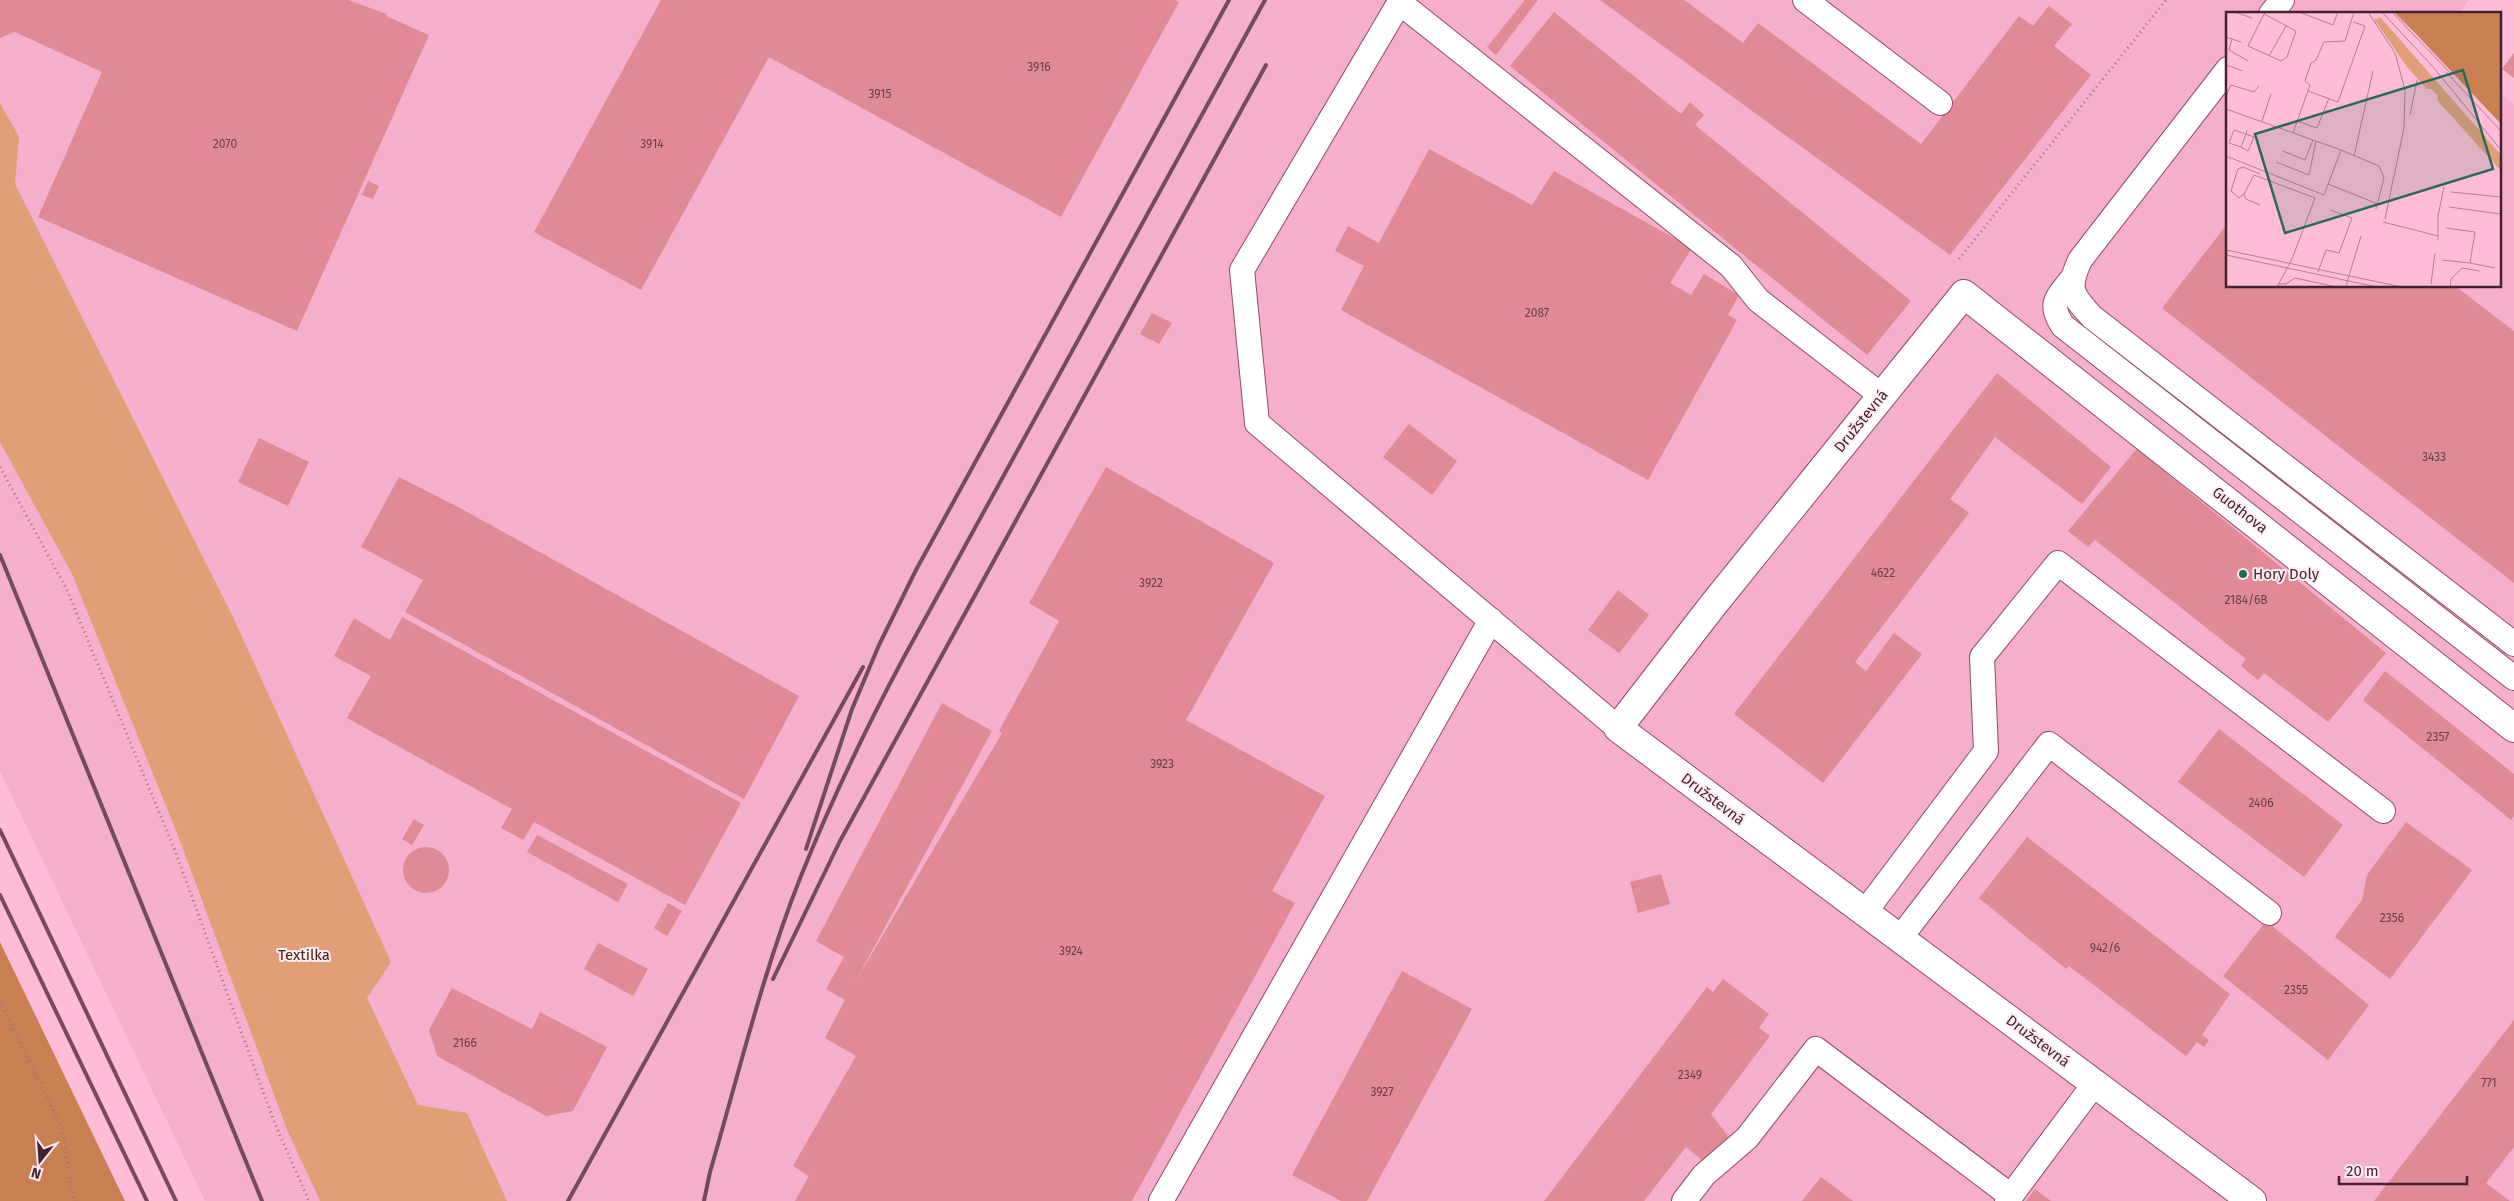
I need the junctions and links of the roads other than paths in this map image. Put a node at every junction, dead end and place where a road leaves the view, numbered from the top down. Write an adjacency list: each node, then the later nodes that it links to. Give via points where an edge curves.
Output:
1 (1805, 0): 6 (lane)
2 (2282, 0): 4 (lane)
3 (1400, 1): 9 (lane, via 1731,266 1758,300); 10 (lane, via 1242,270 1257,423)
4 (2273, 12)
5 (2226, 73): 7 (lane, via 2080,260)
6 (1940, 103)
7 (2072, 280): 11 (lane, via 2076,299 2092,318); 12 (lane, via 2056,300 2054,310 2063,326)
8 (1964, 294): 9 (street, Družstevná); 14 (street, Guothova)
9 (1882, 396): 13 (street, Družstevná)
10 (1491, 620): 13 (lane); 21 (lane)
11 (2514, 644)
12 (2514, 678)
13 (1618, 728): 16 (street, Družstevná)
14 (2514, 728)
15 (2383, 811): 16 (lane, via 2058,563 1982,657 1986,751)
16 (1865, 912): 18 (street, Družstevná)
17 (2269, 913): 18 (lane, via 2050,744)
18 (1900, 938): 19 (street, Družstevná)
19 (2095, 1083): 20 (lane); 23 (street, Družstevná)
20 (2009, 1198): 22 (lane, via 1816,1049 1747,1138 1704,1175)
21 (1161, 1201)
22 (1684, 1201)
23 (2252, 1201)

